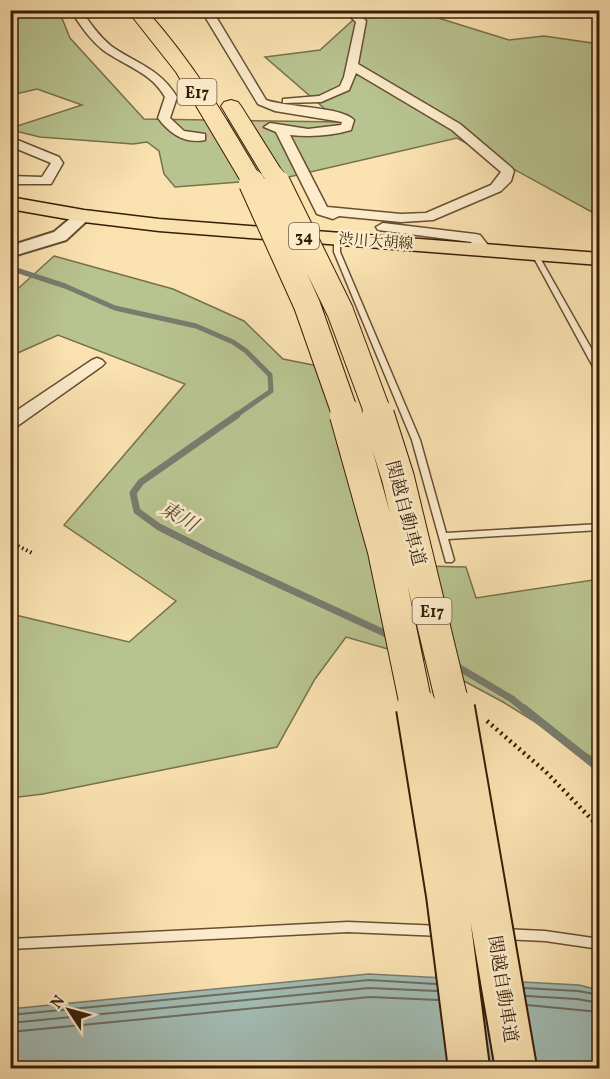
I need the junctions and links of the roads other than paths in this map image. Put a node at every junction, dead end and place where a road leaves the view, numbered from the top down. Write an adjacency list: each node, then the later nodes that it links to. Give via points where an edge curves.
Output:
1 (75, 10): 8 (street, via 99,40 154,74 166,86 171,97 164,118 174,132)
2 (136, 10): 10 (highway, 関越自動車道 / E17, via 180,66 227,137)
3 (158, 10): 10 (highway, 関越自動車道 / E17, via 223,94)
4 (206, 10): 7 (street)
5 (348, 10): 6 (street, via 362,21)
6 (351, 65): 7 (street, via 345,88 321,99); 13 (street, via 456,127 508,171 496,188 428,217)
7 (262, 102): 13 (street, via 348,120 347,127 332,133 276,128)
8 (201, 137)
9 (10, 141): 11 (street, via 57,163 46,181)
10 (262, 177): 28 (highway, 関越自動車道 / E17, bridge, via 364,471 392,586 421,727); 29 (highway, 関越自動車道 / E17, bridge, via 340,310 398,478 456,717)
11 (10, 180)
12 (10, 203): 14 (main road, 渋川大胡線 / 34)
13 (322, 211): 16 (street, via 351,222 475,238)
14 (84, 216): 15 (main road, 渋川大胡線 / 34); 17 (street, via 60,236)
15 (337, 238): 16 (main road, 渋川大胡線 / 34); 24 (lane, via 337,252 416,440)
16 (484, 249): 19 (main road, 渋川大胡線 / 34)
17 (10, 252)
18 (537, 258): 21 (lane)
19 (600, 259)
20 (97, 363): 22 (street)
21 (600, 372)
22 (10, 423)
23 (600, 527): 24 (lane)
24 (443, 536): 25 (lane)
25 (449, 560)
26 (10, 944): 27 (lane, via 348,927 545,936)
27 (600, 944)
28 (469, 1068)
29 (516, 1068)

